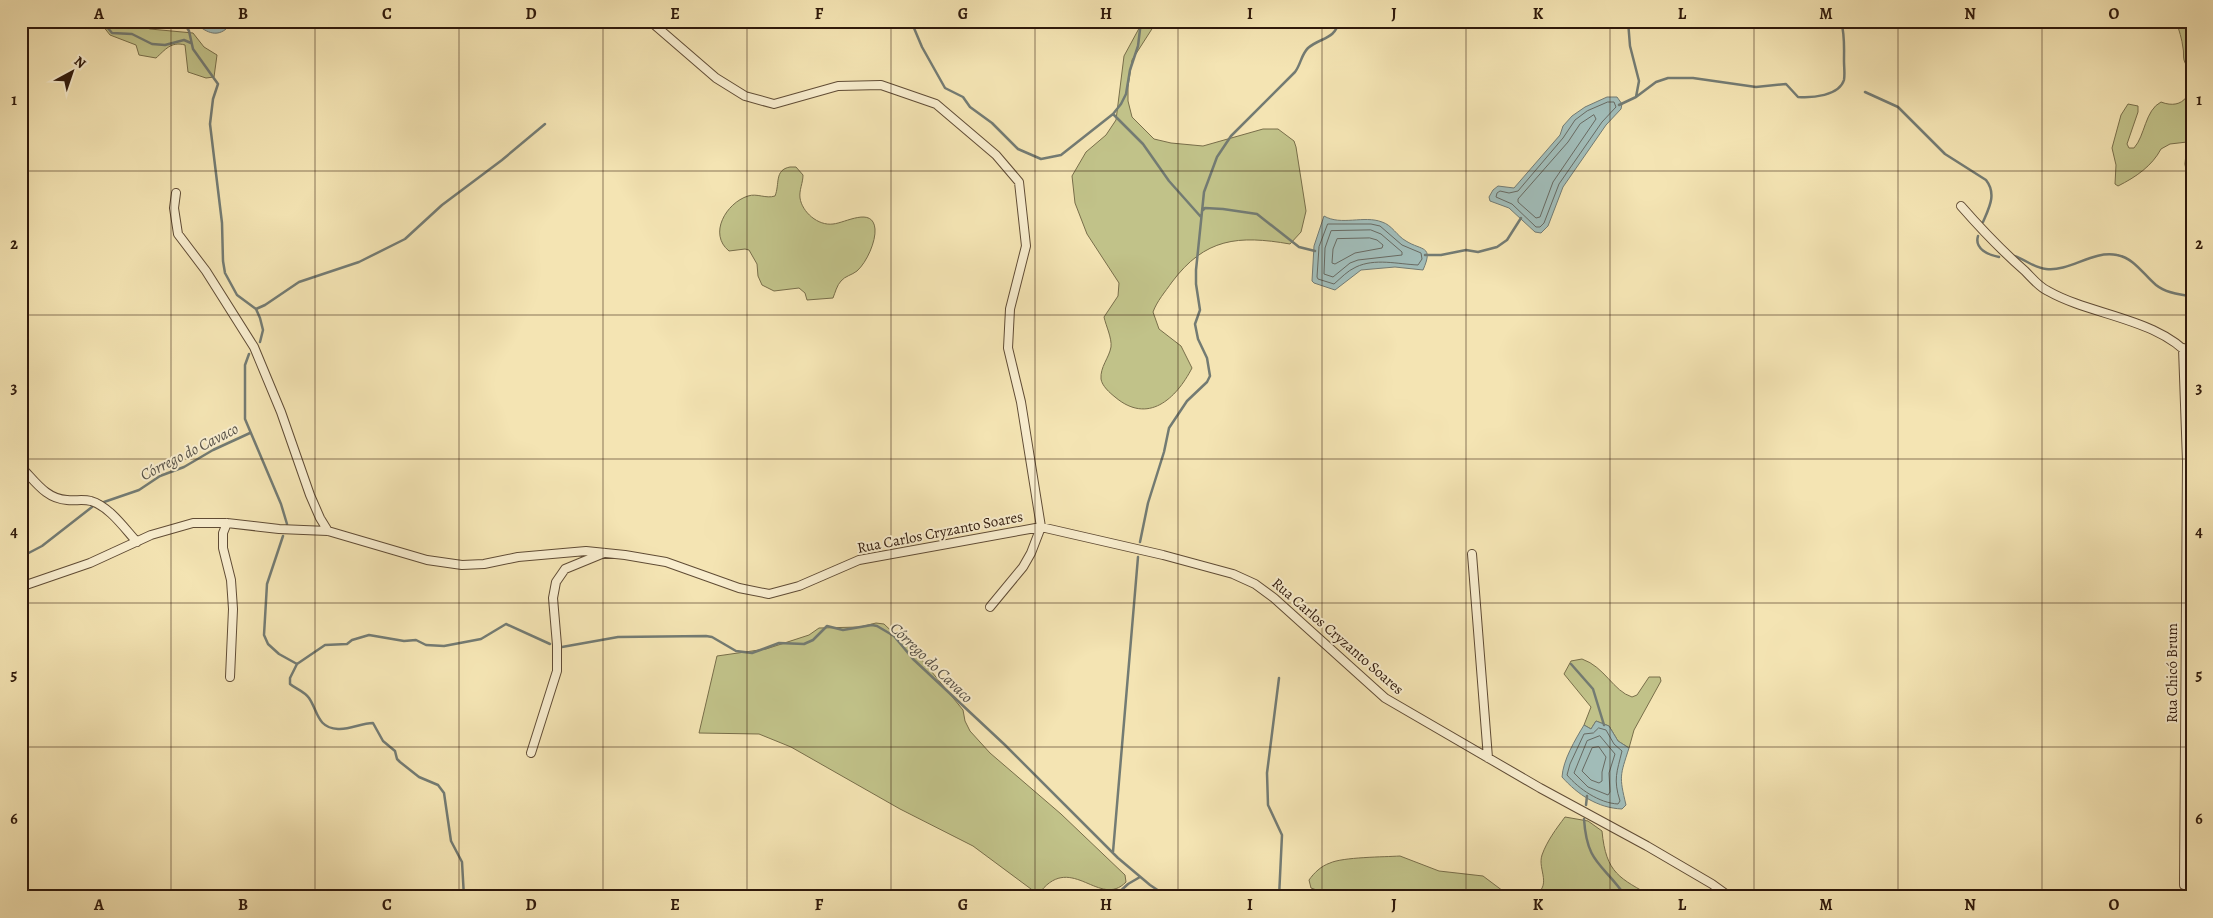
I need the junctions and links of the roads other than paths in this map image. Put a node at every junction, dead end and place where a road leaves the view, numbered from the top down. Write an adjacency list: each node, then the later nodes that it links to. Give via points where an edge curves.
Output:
1 (650, 21): 9 (street, via 716,78 745,96 774,104 838,86 881,85 936,104 996,155 1019,182 1026,246 1010,309 1008,348 1021,402)
2 (176, 193): 10 (street, via 175,225 178,234 206,271 254,347 288,429 310,495)
3 (1961, 206): 4 (street, via 1991,241 2046,290 2074,304 2159,334)
4 (2183, 348): 5 (street); 6 (street, Rua Chicó Brum)
5 (2192, 358)
6 (2189, 461): 16 (street, Rua Chicó Brum)
7 (21, 467): 11 (street, via 44,492 53,497 91,501 105,509)
8 (227, 523): 10 (street, Rua Carlos Cryzanto Soares); 11 (street, Rua Carlos Cryzanto Soares, via 193,523); 17 (street, via 223,548 234,609)
9 (1040, 527): 12 (street, Rua Carlos Cryzanto Soares, via 859,560 799,586 769,594 739,588 666,562); 15 (street, via 1023,567); 19 (street, Rua Carlos Cryzanto Soares, via 1163,555 1233,574 1255,584 1384,698)
10 (328, 531): 12 (street, Rua Carlos Cryzanto Soares, via 427,560 462,565 586,551)
11 (137, 542): 14 (street, Rua Carlos Cryzanto Soares)
12 (604, 553): 18 (street, via 565,569 556,582 553,598 557,671)
13 (1472, 554): 19 (street)
14 (21, 589)
15 (990, 607)
16 (2188, 651): 20 (street, Rua Chicó Brum)
17 (230, 677)
18 (531, 753)
19 (1488, 758): 22 (street, Rua Carlos Cryzanto Soares, via 1647,846)
20 (2188, 774): 21 (street, Rua Chicó Brum)
21 (2188, 885)
22 (1730, 897)

